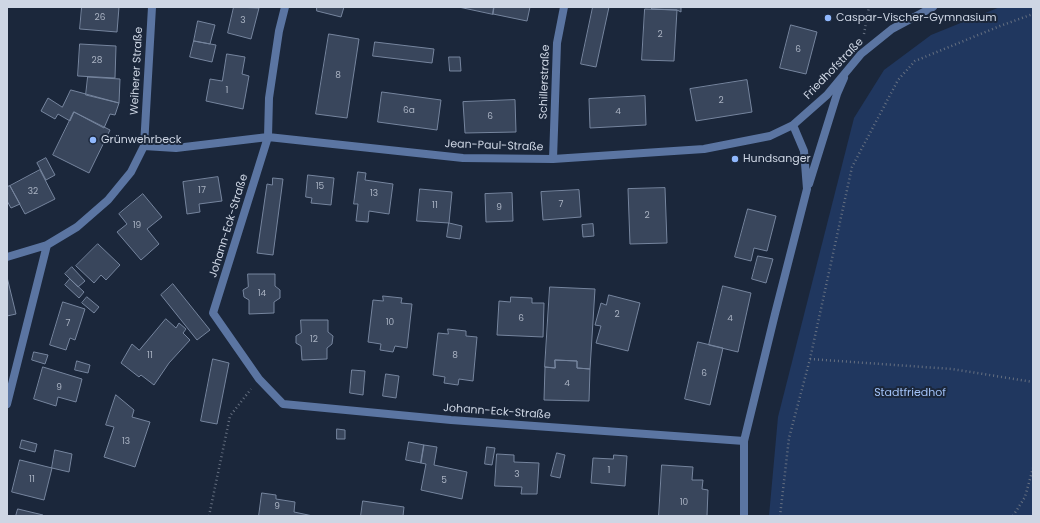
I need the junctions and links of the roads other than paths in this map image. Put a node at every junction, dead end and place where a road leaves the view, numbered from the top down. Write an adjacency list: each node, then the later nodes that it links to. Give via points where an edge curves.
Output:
1 (152, 7): 8 (street, Weiherer Straße)
2 (285, 7): 7 (street, Johann-Eck-Straße, via 269,98)
3 (564, 7): 9 (street, Schillerstraße, via 557,43)
4 (933, 7): 5 (street, Friedhofstraße, via 892,30)
5 (850, 66): 6 (street, Friedhofstraße, via 827,95); 10 (street, via 837,94)
6 (793, 125): 9 (street, Jean-Paul-Straße, via 770,136 704,149); 10 (street, via 804,151)
7 (268, 137): 8 (street, Jean-Paul-Straße, via 176,148); 9 (street, Jean-Paul-Straße, via 463,158); 14 (street, Johann-Eck-Straße, via 214,313 259,379 283,404 451,420)
8 (144, 146): 11 (street, Weiherer Straße, via 131,172 108,200 77,228)
9 (553, 158)
10 (807, 189): 14 (street)
11 (47, 245): 12 (street, Weiherer Straße); 13 (street)
12 (7, 257)
13 (7, 404)
14 (744, 440): 15 (street)
15 (744, 516)

